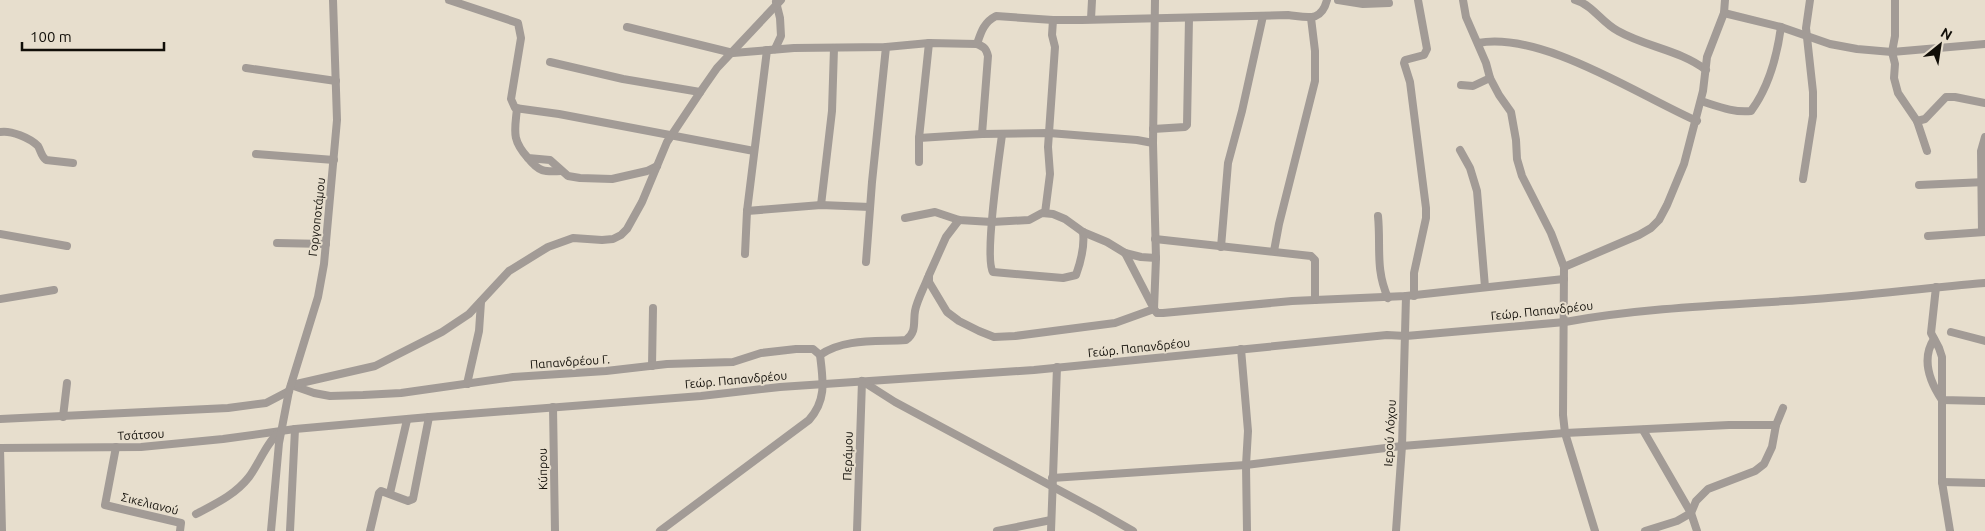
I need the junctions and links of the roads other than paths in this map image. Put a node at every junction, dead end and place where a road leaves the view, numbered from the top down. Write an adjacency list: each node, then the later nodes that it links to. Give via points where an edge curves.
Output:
1 (333, 0): 40 (street, Γοργοποτάμου)
2 (449, 0): 45 (street, via 518,23 521,38 511,99)
3 (1092, 0): 22 (street)
4 (1155, 0): 20 (street)
5 (1327, 0): 19 (street, via 1324,10)
6 (1338, 0): 15 (street, via 1363,4)
7 (1418, 0): 99 (street, Ιερού Λόχου, via 1427,49 1424,55 1405,60 1404,64 1410,82 1426,218)
8 (1463, 0): 27 (street, via 1466,17)
9 (1575, 0): 14 (street)
10 (1726, 0): 16 (street)
11 (1810, 0): 25 (street)
12 (1895, 0): 34 (street)
13 (778, 2): 32 (street, via 781,36); 35 (street)
14 (1588, 2): 38 (street, via 1607,24 1618,31 1687,58)
15 (1389, 3)
16 (1724, 13): 24 (street); 38 (street, via 1707,57)
17 (1263, 16): 18 (street); 19 (street); 86 (street, via 1228,163)
18 (1189, 18): 20 (street); 48 (street, via 1187,125)
19 (1311, 18): 87 (street, via 1314,81)
20 (1154, 19): 22 (street); 48 (street)
21 (1053, 20): 22 (street); 28 (street, via 996,16 982,29); 50 (street)
22 (1091, 20)
23 (627, 27): 35 (street)
24 (1781, 27): 25 (street); 43 (street, via 1771,71 1751,111 1743,112)
25 (1808, 36): 34 (street, via 1857,50); 67 (street, via 1813,116)
26 (929, 43): 28 (street); 30 (street); 55 (street)
27 (1478, 43): 39 (street); 46 (street, via 1516,43 1556,55)
28 (977, 44): 51 (street, via 986,49 988,56)
29 (1985, 44): 34 (street)
30 (886, 47): 31 (street); 71 (street)
31 (834, 48): 32 (street); 70 (street, via 832,111)
32 (775, 49): 33 (street)
33 (767, 50): 35 (street); 58 (street)
34 (1892, 52): 47 (street, via 1898,93)
35 (733, 53): 42 (street, via 717,68)
36 (550, 62): 42 (street)
37 (246, 68): 40 (street)
38 (1706, 70): 43 (street)
39 (1490, 78): 41 (street, via 1473,86); 92 (street, via 1510,112 1516,159 1552,233)
40 (336, 81): 62 (street, Γοργοποτάμου)
41 (1462, 85)
42 (700, 92): 52 (street)
43 (1701, 101): 46 (street)
44 (1985, 103): 47 (street, via 1946,97 1925,119)
45 (518, 108): 52 (street); 61 (street, via 516,140)
46 (1697, 121): 92 (street, via 1676,186 1651,228)
47 (1917, 121): 59 (street)
48 (1153, 129): 56 (street)
49 (0, 132): 64 (street, via 28,139 37,145 46,160)
50 (1049, 133): 53 (street); 56 (street); 73 (street, via 1050,174)
51 (982, 134): 53 (street); 55 (street)
52 (671, 135): 58 (street); 65 (street)
53 (1002, 135): 77 (street)
54 (1985, 137): 68 (street, via 1981,150)
55 (919, 138): 63 (street)
56 (1153, 142): 82 (street)
57 (1460, 150): 96 (street, via 1477,191)
58 (754, 151): 72 (street)
59 (1927, 151)
60 (256, 154): 62 (street)
61 (528, 158): 66 (street, via 550,160); 66 (street, via 542,171)
62 (334, 160): 84 (street, Γοργοποτάμου)
63 (918, 162)
64 (73, 164)
65 (657, 166): 66 (street, via 612,179 574,177); 103 (street, via 636,215 621,236 602,240 573,238 548,247 509,271)
66 (561, 171)
67 (1803, 179)
68 (1983, 182): 69 (street); 79 (street)
69 (1919, 185)
70 (821, 205): 71 (street); 72 (street)
71 (870, 207): 91 (street)
72 (746, 211): 89 (street)
73 (1045, 213): 77 (street, via 1030,220); 78 (street, via 1065,219)
74 (1378, 216): 100 (street, via 1379,269)
75 (906, 218): 76 (street, via 935,212)
76 (959, 220): 77 (street); 93 (street, via 946,237)
77 (992, 222): 78 (street, via 990,269 998,274 1063,278 1076,275 1082,254)
78 (1083, 232): 88 (street)
79 (1983, 232): 81 (street)
80 (0, 234): 85 (street)
81 (1928, 236)
82 (1155, 240): 86 (street); 90 (street)
83 (277, 243): 84 (street)
84 (326, 244): 119 (street, Γοργοποτάμου, via 318,297)
85 (67, 246)
86 (1221, 246): 87 (street)
87 (1274, 251): 102 (street, via 1306,254 1315,260)
88 (1125, 253): 90 (street); 105 (street)
89 (745, 254)
90 (1156, 258): 105 (street)
91 (866, 262)
92 (1564, 268): 94 (street)
93 (929, 276): 105 (street, via 929,282 947,312 994,337 1115,323); 112 (street, via 915,311 911,336 906,340 836,346)
94 (1564, 280): 96 (street); 106 (street)
95 (1985, 283): 97 (street, Γεώρ. Παπανδρέου)
96 (1486, 286): 99 (street)
97 (1936, 287): 106 (street, Γεώρ. Παπανδρέου); 109 (street, via 1931,327)
98 (54, 290): 101 (street)
99 (1410, 296): 100 (street); 108 (street, Ιερού Λόχου)
100 (1388, 298): 102 (street)
101 (0, 299)
102 (1315, 300): 105 (street, via 1163,314 1156,313)
103 (482, 302): 117 (street); 119 (street, via 442,332 390,360)
104 (653, 308): 113 (street)
105 (1154, 309)
106 (1564, 322): 108 (street, Γεώρ. Παπανδρέου); 132 (street)
107 (1951, 332): 110 (street)
108 (1406, 336): 111 (street, Γεώρ. Παπανδρέου); 133 (street, Ιερού Λόχου)
109 (1934, 339): 120 (street, via 1942,357); 120 (street, via 1927,360 1929,376)
110 (1985, 341)
111 (1242, 349): 114 (street, Γεώρ. Παπανδρέου); 136 (street, via 1248,431)
112 (820, 355): 113 (street, Παπανδρέου Γ., via 814,349 796,349 761,353 733,362); 118 (street)
113 (652, 366): 117 (street, Παπανδρέου Γ., via 513,377)
114 (1057, 367): 115 (street, Γεώρ. Παπανδρέου); 137 (street)
115 (862, 382): 118 (street, Γεώρ. Παπανδρέου); 140 (street); 152 (street, Περάμου)
116 (66, 383): 124 (street)
117 (467, 384): 119 (street, Παπανδρέου Γ., via 347,396)
118 (823, 384): 122 (street, Γεώρ. Παπανδρέου); 151 (street, via 820,402 808,420)
119 (290, 388): 124 (street, via 266,403 244,406); 131 (street, Γοργοποτάμου)
120 (1942, 400): 121 (street); 138 (street)
121 (1985, 401)
122 (553, 407): 125 (street, Γεώρ. Παπανδρέου); 150 (street, Κύπρου)
123 (1783, 408): 128 (street)
124 (63, 417): 126 (street)
125 (429, 417): 127 (street, Γεώρ. Παπανδρέου); 141 (street, via 413,499 408,501)
126 (0, 419)
127 (407, 420): 129 (street, Γεώρ. Παπανδρέου); 141 (street)
128 (1776, 425): 130 (street); 143 (street, via 1772,447 1764,464 1755,471 1708,489 1696,501)
129 (295, 429): 131 (street, Τσάτσου); 148 (street)
130 (1643, 430): 132 (street); 143 (street)
131 (282, 431): 134 (street, Τσάτσου, via 223,440); 142 (street, via 272,440 242,485 225,499); 147 (street, Γοργοποτάμου)
132 (1565, 433): 133 (street); 158 (street)
133 (1402, 446): 136 (street); 157 (street, Ιερού Λόχου)
134 (116, 447): 135 (street, Τσάτσου); 146 (street, Σικελιανού, via 105,505 181,523)
135 (0, 448): 145 (street)
136 (1246, 465): 137 (street); 156 (street)
137 (1052, 478): 140 (street)
138 (1942, 482): 139 (street); 161 (street)
139 (1985, 483)
140 (1053, 487): 144 (street); 155 (street)
141 (390, 493): 149 (street, via 381,491 377,496)
142 (196, 514)
143 (1690, 514): 159 (street); 160 (street)
144 (1051, 520): 153 (street); 154 (street)
145 (2, 531)
146 (180, 531)
147 (271, 531)
148 (290, 531)
149 (370, 531)
150 (555, 531)
151 (660, 531)
152 (857, 531)
153 (998, 531)
154 (1051, 531)
155 (1133, 531)
156 (1248, 531)
157 (1396, 531)
158 (1595, 531)
159 (1645, 531)
160 (1697, 531)
161 (1950, 531)

